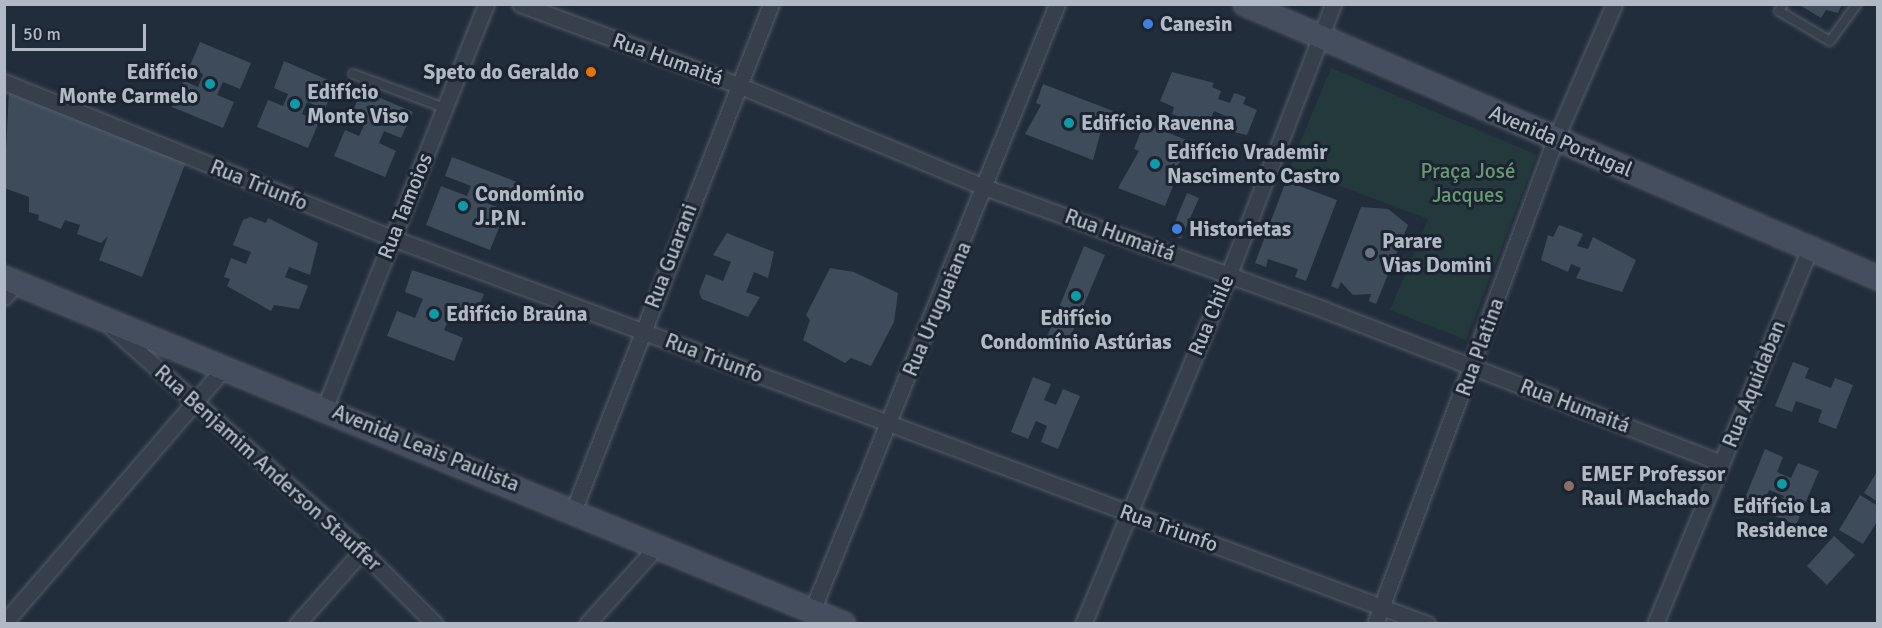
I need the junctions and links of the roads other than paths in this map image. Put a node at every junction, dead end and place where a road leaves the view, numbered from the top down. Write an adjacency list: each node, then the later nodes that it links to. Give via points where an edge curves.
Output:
1 (486, 4): 14 (street, Rua Tamoios)
2 (520, 4): 13 (street, Rua Humaitá)
3 (771, 4): 13 (street, Rua Guarani)
4 (1057, 4): 16 (street, Rua Uruguaiana)
5 (1245, 4): 10 (street, Avenida Portugal)
6 (1334, 4): 10 (street, Rua Chile)
7 (1614, 4): 15 (street, Rua Platina)
8 (1783, 4): 9 (lane, via 1779,11 1830,41)
9 (1857, 4)
10 (1321, 37): 15 (street, Avenida Portugal); 19 (street, Rua Chile)
11 (353, 74): 14 (lane)
12 (4, 82): 17 (street, Rua Triunfo)
13 (738, 85): 16 (street, Rua Humaitá); 23 (street, Rua Guarani)
14 (445, 108): 17 (street, Rua Tamoios)
15 (1555, 140): 18 (street, Avenida Portugal); 25 (street, Rua Platina)
16 (987, 188): 19 (street, Rua Humaitá); 28 (street, Rua Uruguaiana)
17 (392, 238): 23 (street, Rua Triunfo); 27 (street, Rua Tamoios)
18 (1811, 245): 20 (street, Avenida Portugal); 29 (street, Rua Aquidaban)
19 (1229, 274): 25 (street, Rua Humaitá); 31 (street, Rua Chile)
20 (1878, 278)
21 (8, 286): 22 (street, Avenida Leais Paulista)
22 (99, 315): 24 (street, Avenida Leais Paulista); 26 (street, Rua Benjamim Anderson Stauffer)
23 (641, 331): 28 (street, Rua Triunfo); 30 (street, Rua Guarani)
24 (226, 366): 26 (street); 27 (street, Avenida Leais Paulista)
25 (1474, 366): 29 (street, Rua Humaitá); 34 (street, Rua Platina)
26 (195, 402): 33 (street, Rua Benjamim Anderson Stauffer); 36 (street)
27 (326, 407): 30 (street, Avenida Leais Paulista)
28 (889, 425): 31 (street, Rua Triunfo); 35 (street, Rua Uruguaiana)
29 (1721, 463): 44 (street, Rua Aquidaban)
30 (574, 509): 32 (street, Avenida Leais Paulista)
31 (1127, 512): 34 (street, Rua Triunfo); 41 (street, Rua Chile)
32 (659, 544): 35 (street, Avenida Leais Paulista); 39 (street)
33 (362, 551): 37 (street); 38 (street, Rua Benjamim Anderson Stauffer)
34 (1382, 606): 42 (street, Rua Platina); 43 (street, Rua Triunfo)
35 (812, 610): 40 (street, Avenida Leais Paulista)
36 (4, 623)
37 (297, 624)
38 (435, 624)
39 (587, 624)
40 (844, 624)
41 (1083, 624)
42 (1375, 624)
43 (1426, 624)
44 (1655, 624)

